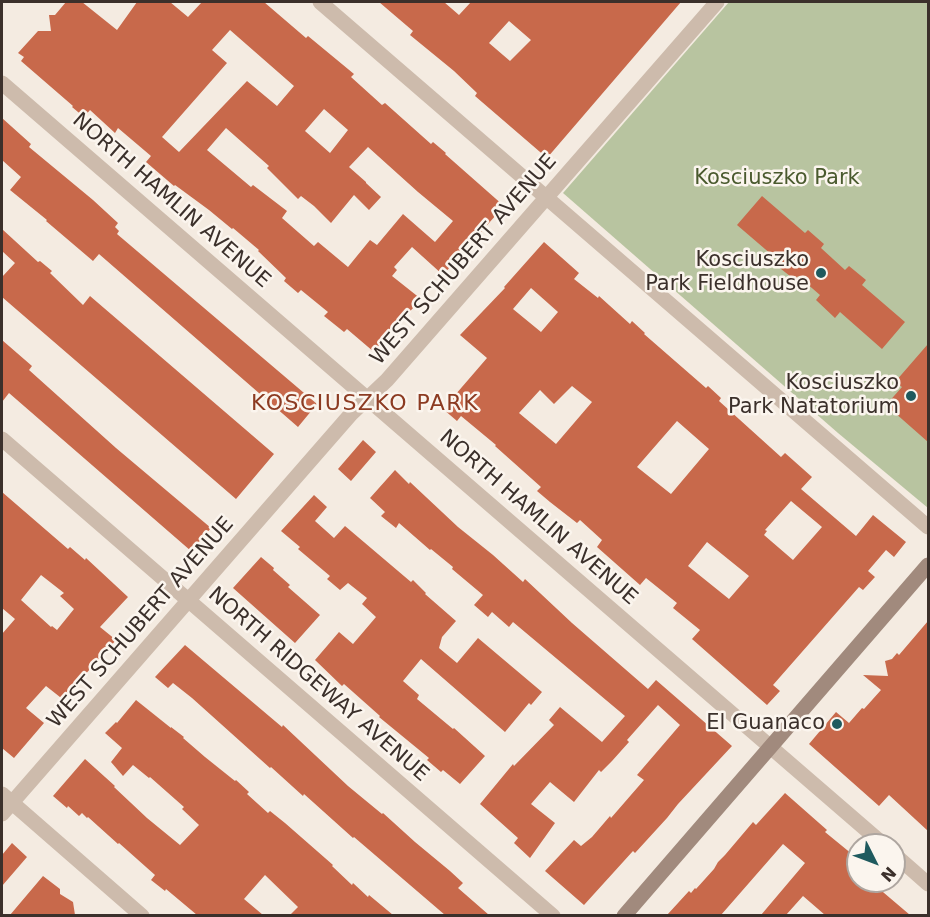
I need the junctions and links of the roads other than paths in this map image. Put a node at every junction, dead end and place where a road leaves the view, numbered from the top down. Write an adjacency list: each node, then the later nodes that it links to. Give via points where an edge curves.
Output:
1 (320, 2): 4 (street)
2 (717, 2): 4 (street, WEST SCHUBERT AVENUE)
3 (2, 83): 5 (street, NORTH HAMLIN AVENUE)
4 (547, 197): 5 (street, WEST SCHUBERT AVENUE); 7 (street)
5 (367, 398): 9 (street, WEST SCHUBERT AVENUE); 10 (street, NORTH HAMLIN AVENUE)
6 (2, 439): 9 (street, NORTH RIDGEWAY AVENUE)
7 (928, 526)
8 (928, 565): 10 (main road)
9 (188, 600): 11 (street, WEST SCHUBERT AVENUE); 16 (street, NORTH RIDGEWAY AVENUE)
10 (771, 747): 12 (street, NORTH HAMLIN AVENUE); 17 (main road)
11 (5, 804): 15 (street)
12 (870, 833)
13 (906, 865): 14 (street)
14 (928, 884)
15 (142, 915)
16 (553, 915)
17 (624, 915)

